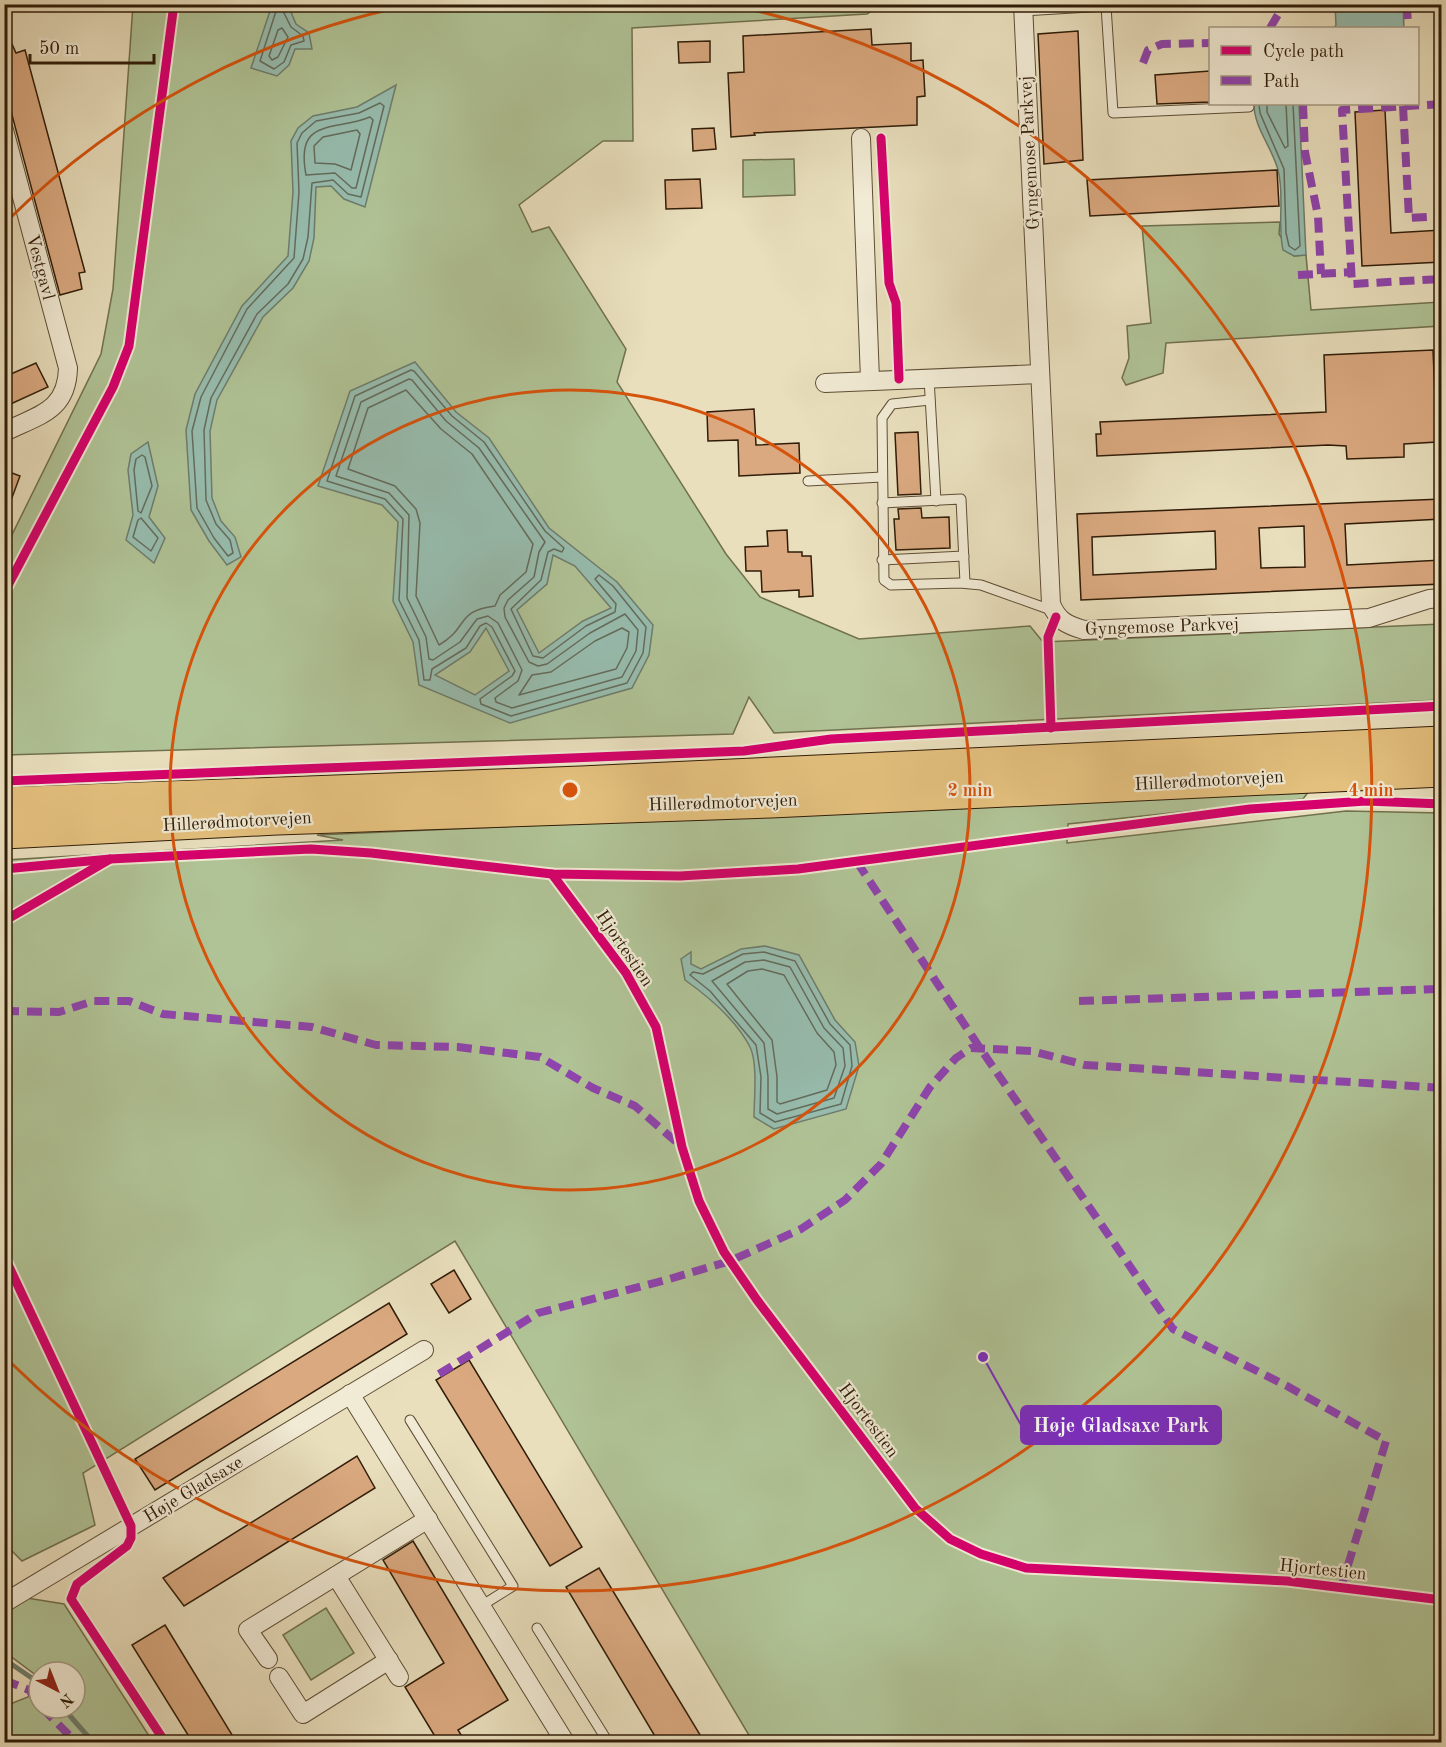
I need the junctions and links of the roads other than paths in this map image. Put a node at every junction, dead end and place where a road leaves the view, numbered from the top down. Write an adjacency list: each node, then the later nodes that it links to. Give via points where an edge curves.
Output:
1 (1023, 8): 2 (lane, via 1106,6 1113,113); 5 (street, Gyngemose Parkvej)
2 (1249, 107)
3 (4, 129): 10 (street, Vestgavl, via 68,368 63,397 54,408)
4 (861, 138): 7 (street)
5 (1040, 374): 6 (street); 19 (street, Gyngemose Parkvej)
6 (929, 378): 7 (street); 9 (lane)
7 (870, 380): 8 (street)
8 (825, 383)
9 (930, 400): 11 (lane, via 892,404 884,412); 13 (lane)
10 (4, 432)
11 (882, 477): 12 (lane); 14 (lane)
12 (808, 481)
13 (936, 501): 14 (lane); 15 (lane, via 961,499)
14 (882, 503): 16 (lane)
15 (964, 556): 16 (lane); 17 (lane)
16 (882, 560): 17 (lane, via 883,577 888,584)
17 (965, 583): 19 (lane)
18 (1442, 598): 19 (street, Gyngemose Parkvej, via 1369,618 1084,630 1068,626)
19 (1054, 611)
20 (1442, 723): 22 (highway)
21 (1442, 743): 22 (highway, Hillerødmotorvejen)
22 (1016, 762): 26 (highway, Hillerødmotorvejen)
23 (1442, 770): 24 (highway, Hillerødmotorvejen)
24 (1230, 779): 25 (highway); 27 (highway, Hillerødmotorvejen)
25 (1442, 787)
26 (4, 804)
27 (4, 832)
28 (1442, 909): 29 (lane)
29 (1442, 985)
30 (424, 1350): 31 (street, Høje Gladsaxe)
31 (350, 1394): 33 (street); 35 (street, Høje Gladsaxe)
32 (410, 1420): 36 (lane, via 513,1586)
33 (428, 1519): 34 (street); 36 (street)
34 (336, 1576): 38 (street, via 248,1630); 39 (street)
35 (4, 1602)
36 (481, 1606): 42 (street)
37 (537, 1628): 43 (lane)
38 (268, 1659)
39 (389, 1660): 40 (street, via 303,1714); 41 (street)
40 (279, 1677)
41 (399, 1677)
42 (565, 1743)
43 (608, 1743)

